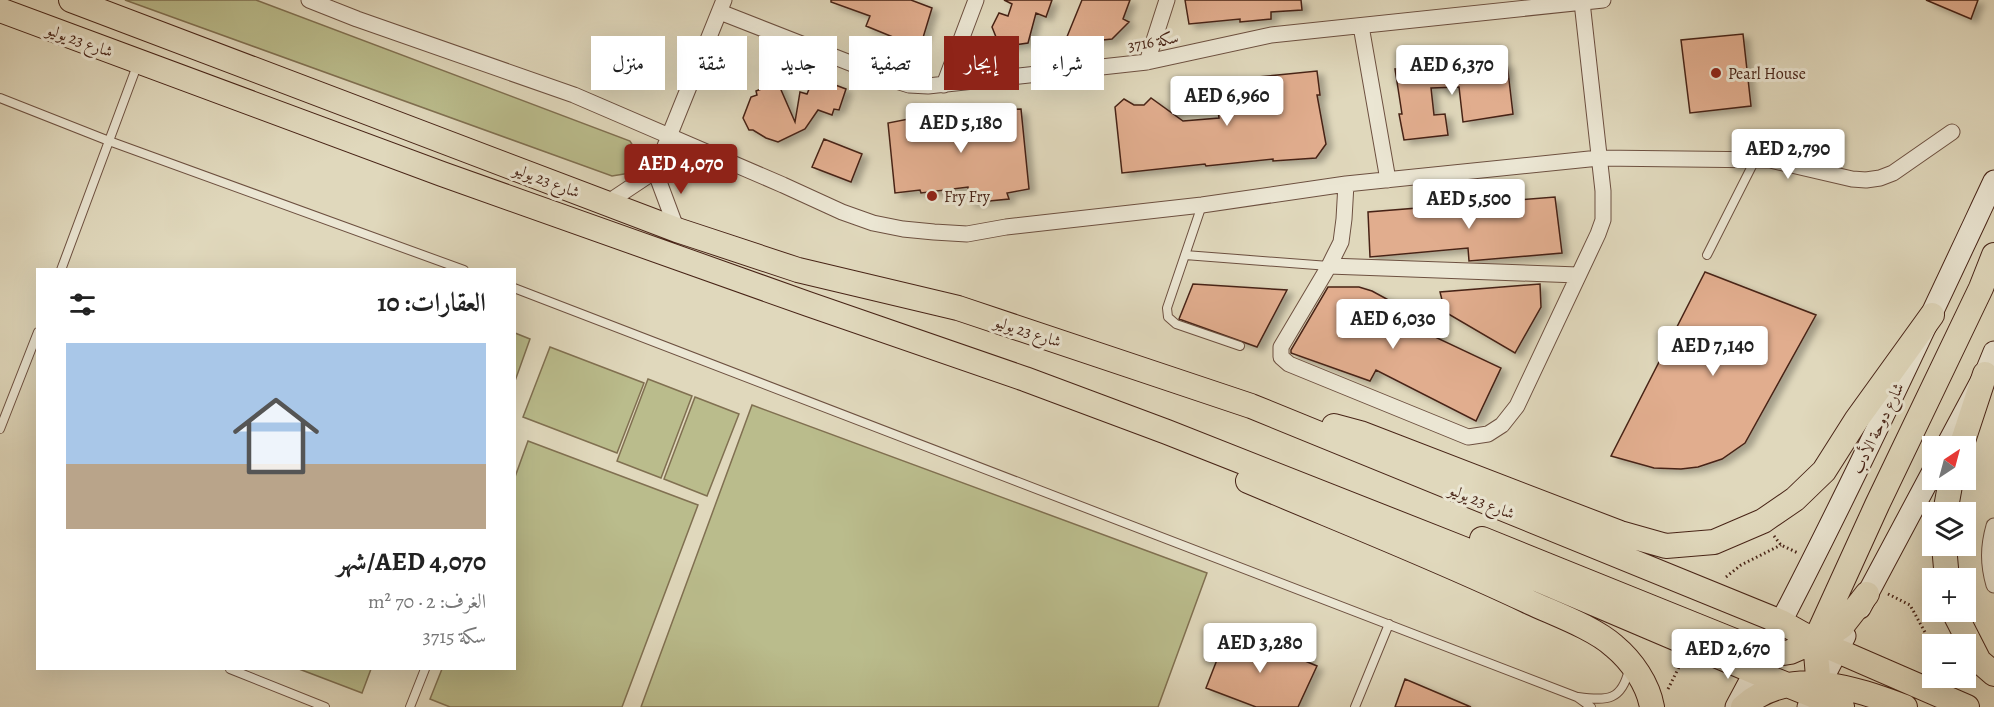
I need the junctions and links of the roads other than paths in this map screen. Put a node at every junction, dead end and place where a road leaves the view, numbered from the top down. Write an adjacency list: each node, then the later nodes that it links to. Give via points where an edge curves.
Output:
1 (71, 0): 8 (main road, شارع 23 يوليو)
2 (309, 0): 18 (street, via 574,95)
3 (976, 0): 11 (street)
4 (1167, 0): 13 (street)
5 (1603, 0): 6 (street, سكة 3716)
6 (1582, 2): 10 (street, سكة 3716); 20 (street)
7 (722, 6): 15 (street, سكة 3716, via 896,81); 18 (street)
8 (106, 7): 26 (main road, شارع 23 يوليو)
9 (0, 10): 12 (main road, شارع 23 يوليو)
10 (1360, 26): 13 (street, سكة 3716, via 1271,35); 23 (street)
11 (963, 36)
12 (139, 62): 19 (lane); 41 (main road, شارع 23 يوليو, via 442,174)
13 (1147, 62): 14 (street, سكة 3716)
14 (1019, 77)
15 (944, 86)
16 (0, 98): 19 (lane)
17 (1952, 132): 21 (street, via 1893,173 1866,180)
18 (669, 136): 22 (street); 27 (street, via 842,212 903,229 967,234)
19 (109, 141): 33 (lane); 34 (lane)
20 (1599, 158): 21 (street); 23 (street); 35 (street, via 1603,220)
21 (1755, 159): 30 (lane)
22 (655, 171): 26 (street); 28 (street)
23 (1388, 180): 25 (street)
24 (1994, 181): 37 (main road, شارع دوحة الأدب)
25 (1346, 184): 27 (street); 32 (street, via 1341,242)
26 (607, 203): 28 (main road, شارع 23 يوليو)
27 (1202, 205): 29 (lane)
28 (677, 230): 42 (main road, شارع 23 يوليو, via 798,270 958,308)
29 (1185, 255): 32 (lane); 39 (lane, via 1167,308 1168,317 1176,324)
30 (1707, 255)
31 (1994, 255): 52 (main road, via 1877,505)
32 (1329, 267): 35 (street); 35 (street, via 1281,347 1281,357 1289,364 1468,437 1488,434 1502,425 1517,406)
33 (63, 268)
34 (458, 268)
35 (1578, 275)
36 (516, 289): 51 (lane)
37 (1932, 315): 42 (main road, via 1824,471 1795,499 1763,521 1714,542 1666,546 1629,536 1360,433); 53 (main road, شارع دوحة الأدب)
38 (36, 337): 43 (lane)
39 (1240, 346)
40 (1989, 363): 44 (main road); 45 (main road)
41 (1024, 379): 53 (main road, شارع 23 يوليو, via 1461,548); 54 (main road, via 1206,464 1488,582 1613,644)
42 (1251, 406): 53 (main road, شارع 23 يوليو, via 1720,599)
43 (0, 429)
44 (1952, 436)
45 (1965, 436)
46 (1923, 490): 49 (main road)
47 (1994, 526): 48 (street, via 1989,542)
48 (1994, 585)
49 (1867, 594): 52 (main road, via 1831,634)
50 (1959, 622): 57 (main road, via 1979,661)
51 (1389, 624): 60 (lane); 63 (lane)
52 (1826, 646): 53 (main road, via 1790,652); 59 (main road); 71 (main road)
53 (1770, 649): 58 (main road); 66 (main road, شارع دوحة الأدب)
54 (1631, 662): 60 (lane, via 1625,685 1618,693 1598,700); 65 (main road)
55 (232, 670): 61 (lane)
56 (425, 670): 62 (lane)
57 (1994, 675)
58 (1785, 684): 59 (main road); 67 (main road); 68 (main road)
59 (1814, 695): 69 (main road, via 1828,694); 70 (main road, via 1847,687)
60 (1577, 697): 64 (lane)
61 (325, 707)
62 (410, 707)
63 (1354, 707)
64 (1591, 707)
65 (1652, 707)
66 (1736, 707)
67 (1743, 707)
68 (1773, 707)
69 (1843, 707)
70 (1905, 707)
71 (1967, 707)

